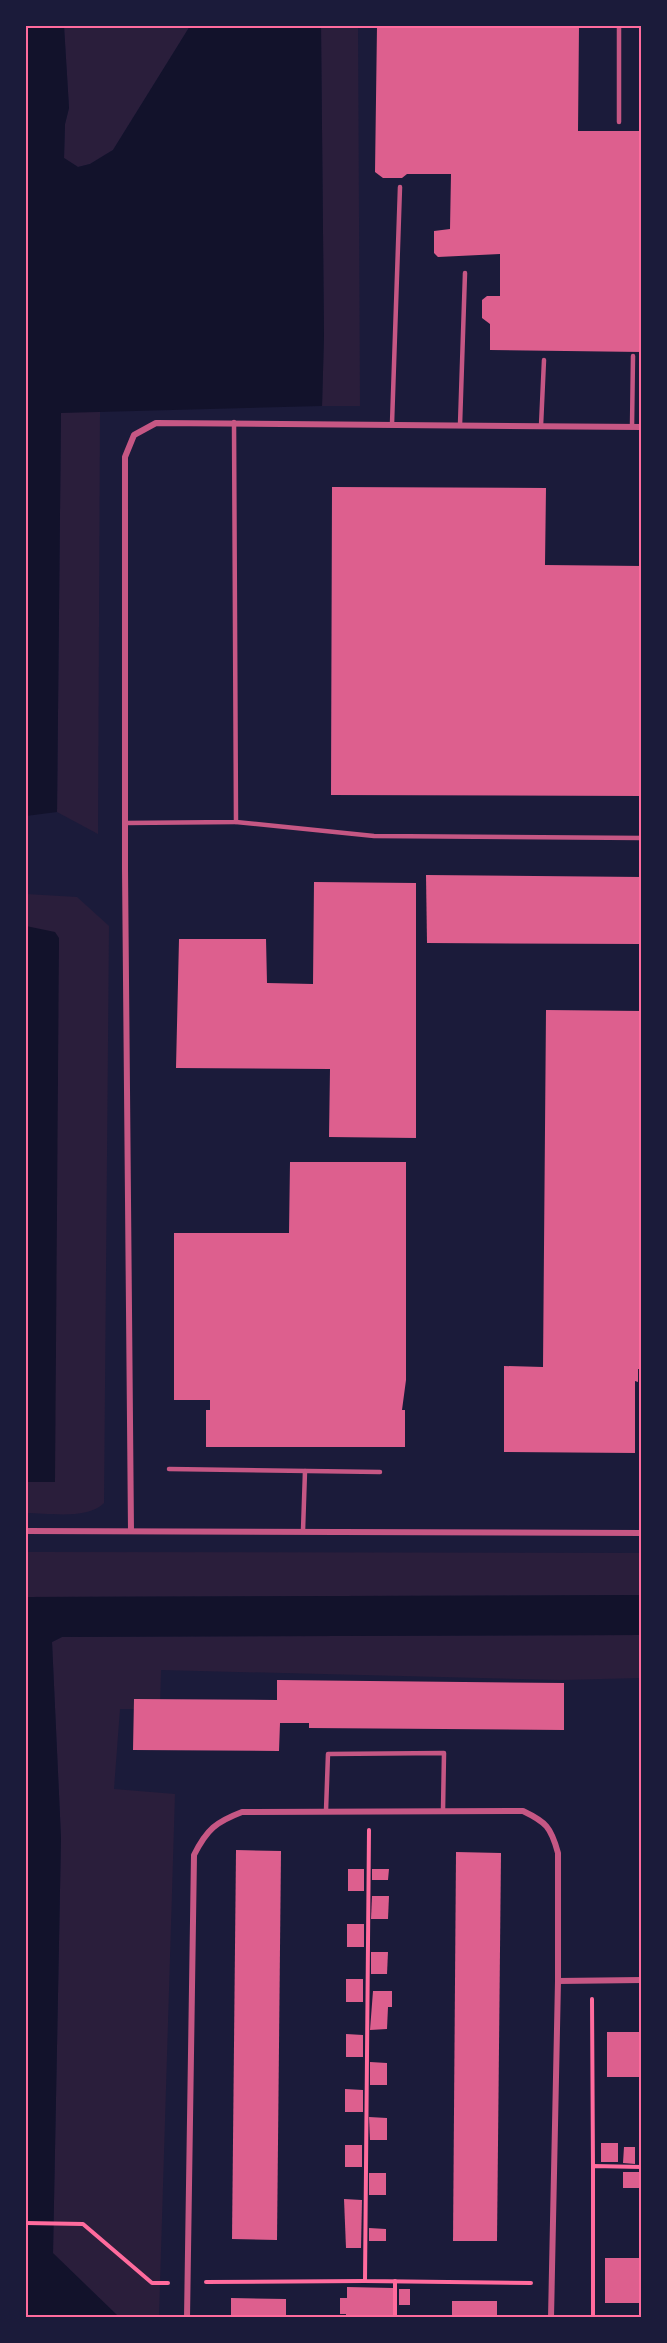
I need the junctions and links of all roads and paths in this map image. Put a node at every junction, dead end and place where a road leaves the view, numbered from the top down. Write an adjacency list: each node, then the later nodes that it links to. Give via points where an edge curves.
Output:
1 (619, 26): 2 (lane)
2 (619, 122)
3 (400, 187): 8 (lane)
4 (465, 273): 9 (lane)
5 (633, 356): 11 (lane)
6 (544, 360): 10 (lane)
7 (234, 422): 8 (street); 13 (lane); 14 (street, via 156,423 134,435 125,458)
8 (392, 424): 9 (street)
9 (460, 425): 10 (street)
10 (541, 426): 11 (street)
11 (632, 427): 12 (street)
12 (642, 427)
13 (236, 822): 14 (lane); 15 (lane, via 374,836)
14 (125, 823): 20 (street)
15 (642, 838)
16 (170, 1469): 17 (lane)
17 (305, 1471): 18 (lane); 21 (lane)
18 (380, 1472)
19 (26, 1531): 20 (street)
20 (131, 1531): 21 (street)
21 (303, 1531): 22 (street)
22 (642, 1533)
23 (326, 1811): 24 (street); 25 (lane, via 328,1754 444,1753); 33 (street, via 242,1812 217,1822 194,1854)
24 (369, 1811): 25 (street); 32 (path)
25 (443, 1811): 28 (street, via 523,1811 541,1820 553,1833 558,1853)
26 (592, 1980): 27 (street); 28 (street); 29 (path)
27 (642, 1980)
28 (558, 1981): 35 (street)
29 (593, 2166): 30 (path); 39 (path)
30 (642, 2167)
31 (26, 2223): 33 (path, via 83,2224 153,2283)
32 (365, 2281): 33 (path); 34 (path)
33 (188, 2282): 36 (street)
34 (395, 2282): 35 (path); 37 (path)
35 (552, 2284): 38 (street)
36 (187, 2318)
37 (395, 2318)
38 (551, 2318)
39 (593, 2318)

